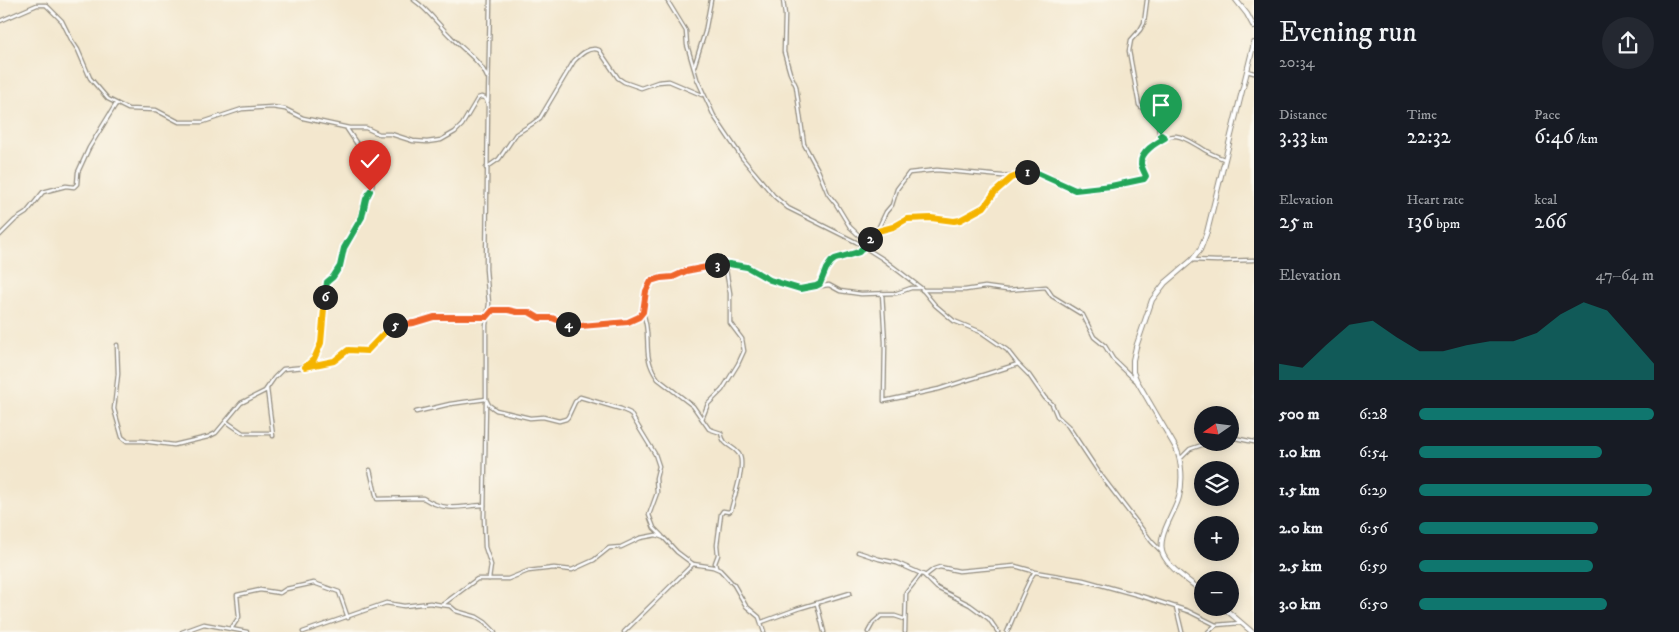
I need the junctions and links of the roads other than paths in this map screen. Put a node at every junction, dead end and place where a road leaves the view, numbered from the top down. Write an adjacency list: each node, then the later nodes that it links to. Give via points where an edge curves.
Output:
1 (414, 0): 16 (street, via 477,62)
2 (490, 0): 16 (street)
3 (667, 0): 13 (street, via 686,31)
4 (711, 0): 13 (street)
5 (783, 0): 27 (street, via 784,52 796,86 804,144 828,194 850,227)
6 (1147, 0): 21 (street, via 1144,23 1131,40 1129,52 1139,105 1158,120 1159,134)
7 (1236, 0): 11 (street)
8 (43, 1): 9 (street)
9 (40, 4): 10 (street); 19 (street, via 46,5 62,21 90,78)
10 (0, 21)
11 (1254, 27)
12 (1254, 43): 14 (street)
13 (694, 69): 17 (street)
14 (1247, 71): 15 (street); 22 (street)
15 (1254, 73)
16 (487, 77): 18 (street)
17 (703, 95): 23 (street, via 668,81 641,88 628,84 618,78 599,50 589,50 574,61 540,118 516,134 499,159); 28 (street, via 743,159 778,200)
18 (488, 103): 20 (street, via 484,97 478,98 459,129 435,142 416,142 366,128); 23 (street)
19 (116, 104): 20 (street, via 128,109 152,109 179,122 192,123 242,109 272,107); 26 (street, via 89,148 78,172 77,184 43,192 26,213)
20 (346, 128): 39 (street, via 370,161 372,187 362,217 344,248 340,266 327,282 321,343 314,359)
21 (1165, 138): 22 (street, via 1185,138); 24 (street, via 1148,150 1143,158 1144,179 1078,190 1032,171)
22 (1226, 160): 29 (street, via 1207,232)
23 (486, 168): 36 (street)
24 (1013, 177): 25 (street, via 995,192 984,207 960,220 907,219); 25 (street, via 937,170 909,173 897,189 892,205)
25 (876, 232): 27 (street)
26 (0, 235)
27 (867, 244): 28 (street)
28 (865, 247): 32 (street, via 832,261); 33 (street)
29 (1192, 260): 30 (street); 40 (street, via 1165,283 1152,300 1133,360)
30 (1254, 260)
31 (725, 264): 32 (street, via 750,268 770,280 800,289); 35 (street, via 651,281); 44 (street, via 730,293 730,323 742,339 744,350 722,390 708,404)
32 (816, 286): 34 (street, via 831,285 840,291 862,294)
33 (921, 289): 34 (street, via 913,287); 38 (street, via 954,321 981,332 1003,347); 40 (street, via 1046,287 1050,294 1083,315 1094,337)
34 (882, 293): 38 (street, via 884,401)
35 (643, 312): 36 (street, via 628,322 581,326 539,318 529,312 493,310); 44 (street, via 648,324 650,368 658,379 693,406)
36 (487, 316): 39 (street, via 434,317 394,326 367,351 348,350 334,361); 42 (street)
37 (117, 345): 45 (street, via 114,409 125,441 180,445 214,435)
38 (1018, 364): 54 (street, via 1052,404 1057,416 1068,426 1100,474)
39 (305, 367): 41 (street, via 282,370)
40 (1136, 381): 49 (street)
41 (266, 389): 45 (street, via 241,403); 45 (street, via 273,434 243,433)
42 (486, 399): 43 (street); 51 (street); 52 (street, via 492,408 502,412 559,421 568,417 574,402 580,397 630,413 658,460 657,493 649,514 654,528)
43 (416, 412)
44 (702, 419): 56 (street, via 708,429 721,433 725,443 737,452 742,461 731,510 721,514)
45 (226, 422)
46 (1239, 439): 47 (street)
47 (1254, 442)
48 (1194, 448): 49 (street)
49 (1180, 459): 54 (street, via 1179,497 1163,536)
50 (370, 470): 51 (street, via 377,499 423,498 452,509)
51 (484, 505): 60 (street)
52 (662, 536): 55 (street); 60 (street, via 644,537 624,546 609,548 594,560 572,570 528,571 508,579)
53 (858, 552): 58 (street)
54 (1162, 552): 61 (street, via 1169,563)
55 (693, 564): 56 (street); 77 (street)
56 (716, 567): 69 (street)
57 (1034, 572): 59 (street, via 1015,566 959,571 940,567); 65 (street, via 1084,580); 83 (street)
58 (921, 574): 59 (street); 68 (street, via 906,593)
59 (925, 576): 82 (street, via 937,588 990,619)
60 (489, 580): 64 (street, via 475,580)
61 (1194, 584)
62 (850, 593): 63 (street)
63 (817, 604): 69 (street); 79 (street)
64 (442, 605): 67 (street, via 386,603); 76 (street, via 477,617)
65 (1176, 608): 71 (street); 84 (street)
66 (1234, 616): 70 (street)
67 (348, 618): 72 (street, via 339,592 314,583 280,593 260,590 237,595 239,617); 75 (street)
68 (904, 619): 80 (street, via 880,616); 81 (street)
69 (762, 622): 78 (street)
70 (1242, 622): 71 (street); 86 (street)
71 (1216, 625): 85 (street)
72 (233, 630): 73 (street, via 204,624); 74 (street)
73 (182, 632)
74 (247, 632)
75 (303, 632)
76 (495, 632)
77 (624, 632)
78 (764, 632)
79 (824, 632)
80 (868, 632)
81 (905, 632)
82 (998, 632)
83 (1007, 632)
84 (1182, 632)
85 (1208, 632)
86 (1252, 632)

